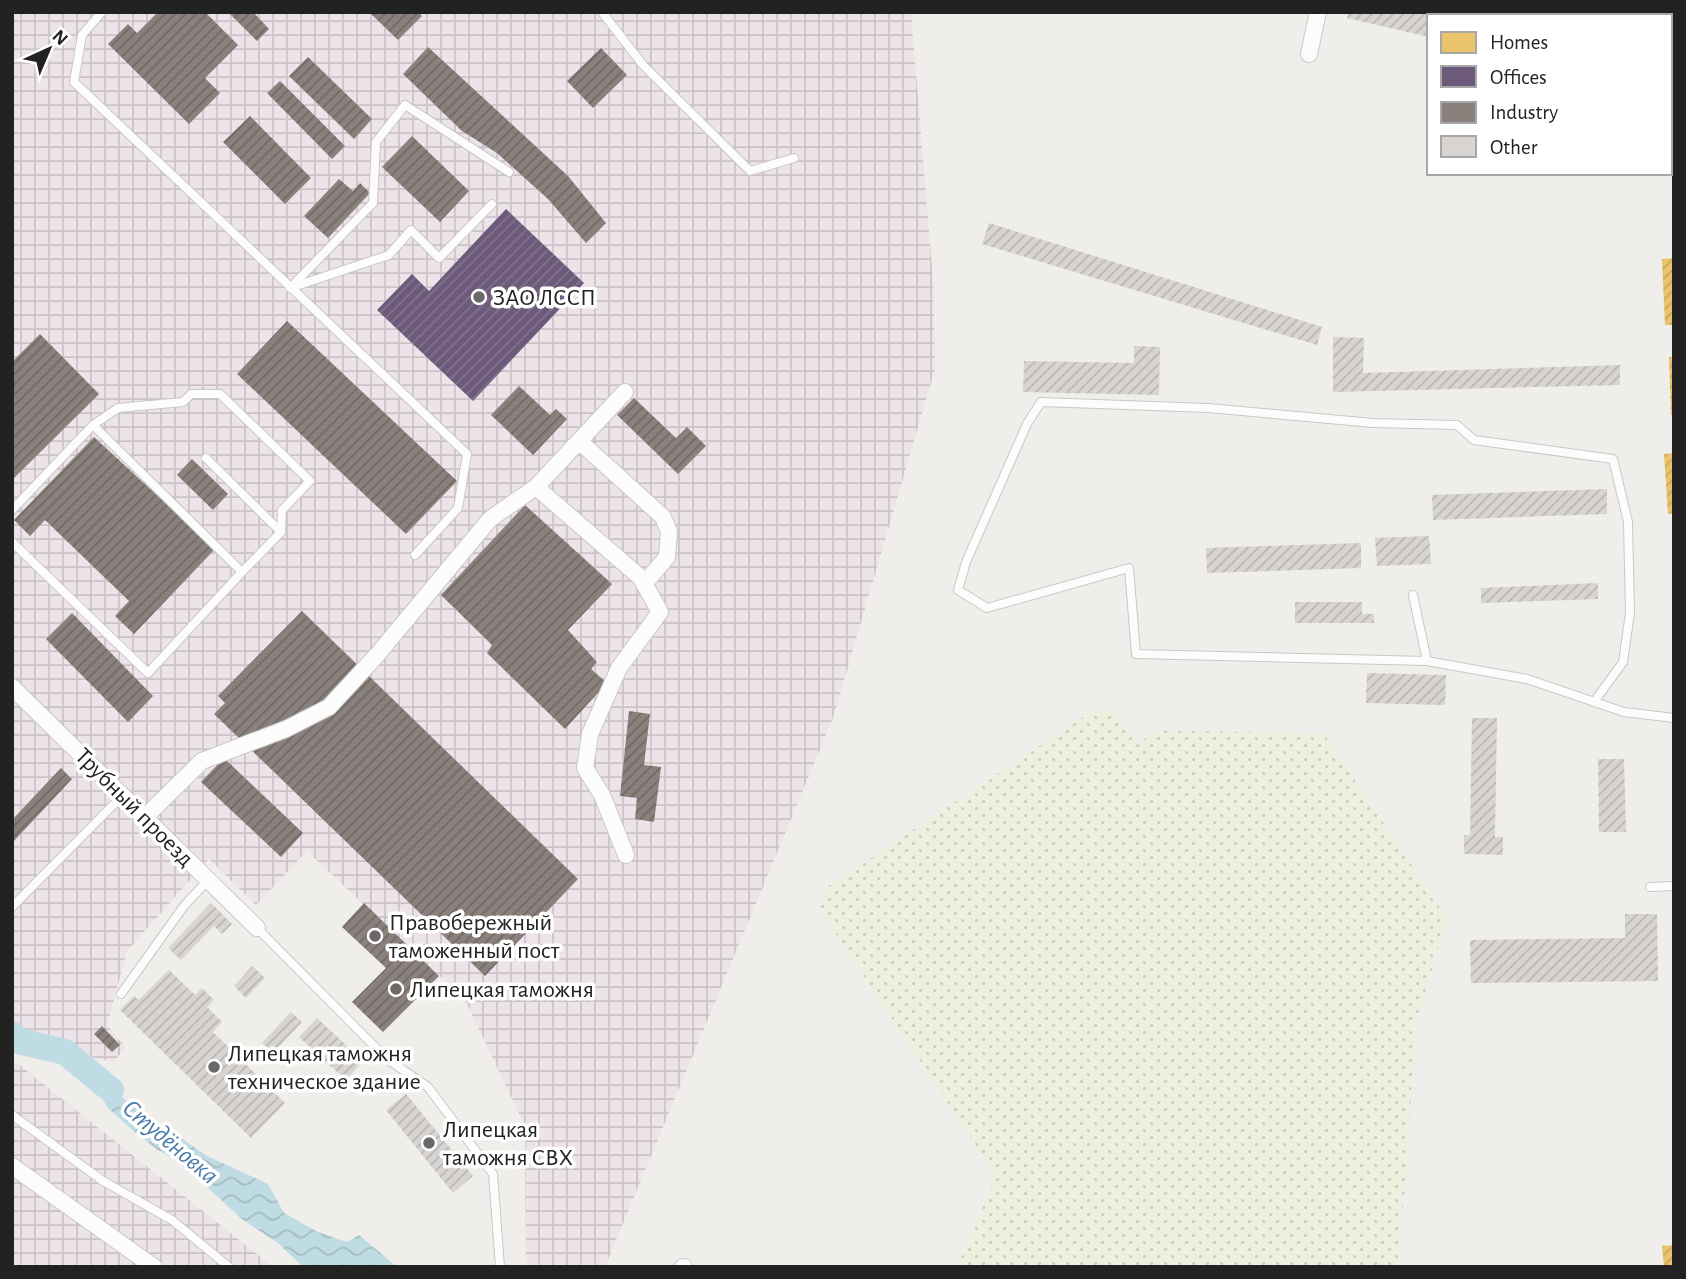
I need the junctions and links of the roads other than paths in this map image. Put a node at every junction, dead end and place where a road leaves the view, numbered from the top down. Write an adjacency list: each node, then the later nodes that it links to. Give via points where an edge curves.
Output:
1 (103, 12): 8 (lane, via 82,34 74,82)
2 (602, 12): 5 (lane, via 643,65 750,171)
3 (1318, 12): 4 (street)
4 (1309, 54)
5 (794, 158)
6 (509, 173): 8 (lane, via 405,105 376,142 373,203)
7 (492, 204): 8 (lane, via 439,258 411,230 389,255)
8 (290, 288): 17 (lane, via 467,454 458,508)
9 (625, 392): 11 (street)
10 (93, 425): 14 (lane); 15 (lane, via 118,408 183,402 191,394 220,394 310,481 282,510); 18 (lane)
11 (579, 441): 13 (street); 19 (street, via 663,517 669,532 667,557)
12 (206, 458): 15 (lane)
13 (536, 487): 19 (street); 26 (street, via 490,519 329,707 202,761)
14 (12, 510)
15 (281, 532): 18 (lane)
16 (12, 541): 18 (lane, via 148,673)
17 (415, 555)
18 (242, 572)
19 (644, 584): 27 (street, via 660,611 619,668 590,734 585,768 602,795)
20 (1413, 595): 21 (lane)
21 (1427, 661): 23 (lane, via 1527,679); 23 (lane, via 1136,654 1129,568 987,608 958,590 1021,436 1041,402 1457,425 1474,440 1613,459 1628,522 1630,613 1623,662)
22 (12, 687): 25 (street, Трубный проезд)
23 (1594, 702): 24 (lane, via 1624,712)
24 (1674, 718)
25 (122, 795): 26 (street, Трубный проезд); 31 (lane)
26 (145, 817): 28 (street, Трубный проезд)
27 (626, 855)
28 (208, 880): 32 (street, Трубный проезд); 33 (lane)
29 (1674, 886): 30 (lane)
30 (1650, 887)
31 (12, 907)
32 (257, 928): 38 (lane, via 387,1059 428,1087 493,1174)
33 (121, 994)
34 (12, 1115): 37 (lane, via 103,1181 172,1220)
35 (12, 1166): 36 (street)
36 (154, 1267)
37 (229, 1267)
38 (500, 1267)

